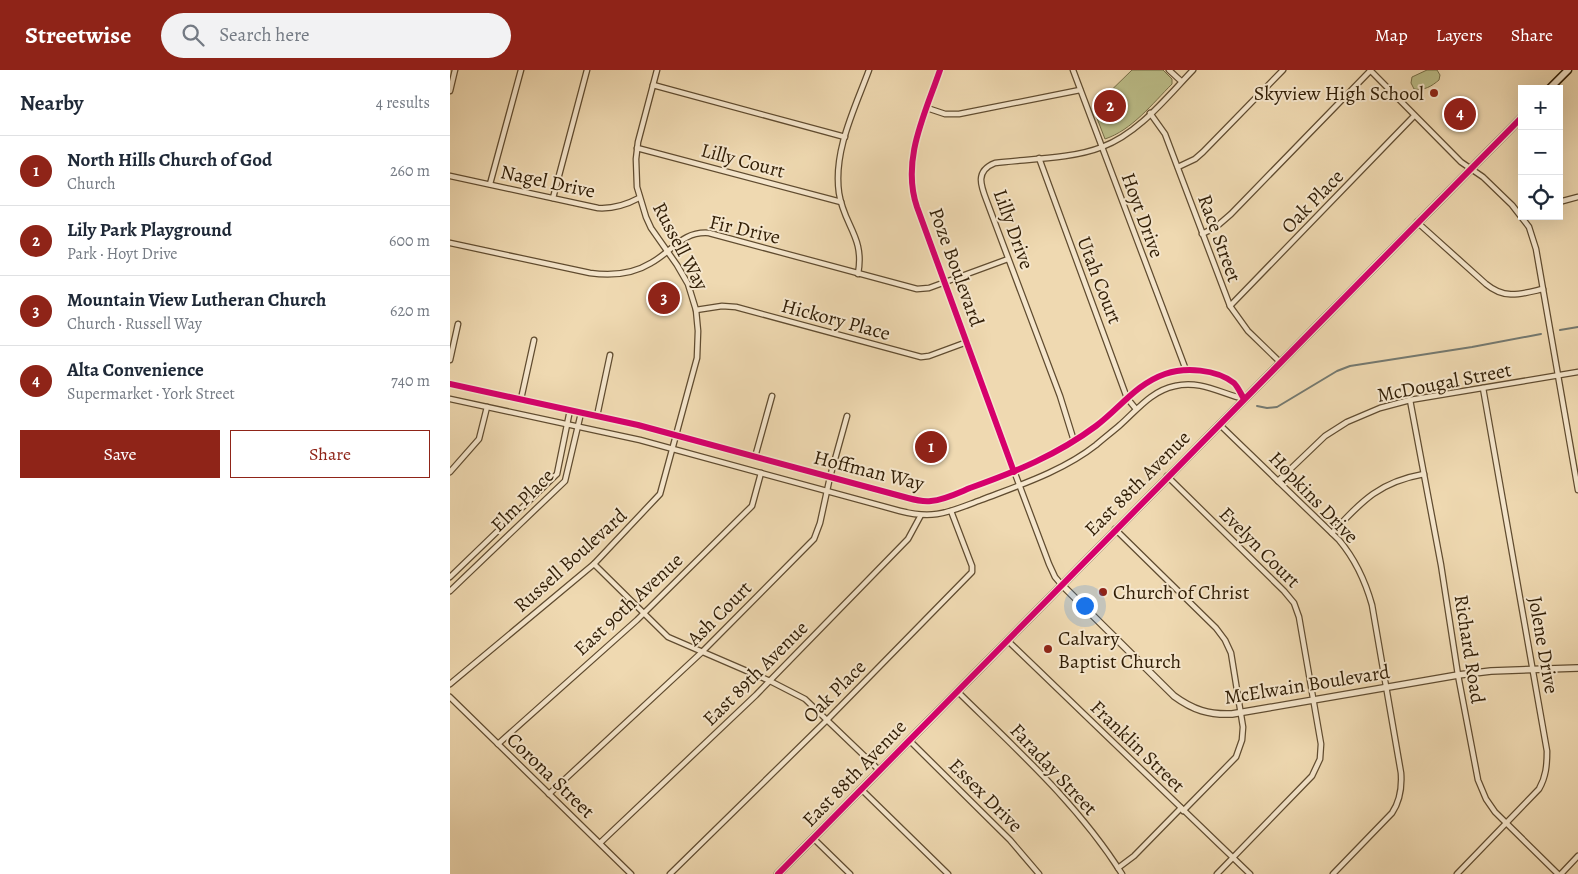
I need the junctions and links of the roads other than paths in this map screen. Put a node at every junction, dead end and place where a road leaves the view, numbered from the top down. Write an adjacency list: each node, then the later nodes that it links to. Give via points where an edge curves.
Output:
1 (455, 70): 17 (street)
2 (521, 70): 29 (street)
3 (587, 70): 31 (street)
4 (657, 70): 15 (street, Russell Way)
5 (869, 70): 22 (street)
6 (940, 70): 18 (street, Poze Boulevard)
7 (1073, 70): 16 (street, Hoyt Drive)
8 (1169, 70): 13 (street)
9 (1193, 70): 13 (street, Lilly Drive)
10 (1282, 70): 26 (street, via 1203,152)
11 (1370, 70): 20 (street); 38 (street, via 1231,214)
12 (1568, 70): 14 (main road)
13 (1181, 82): 19 (street, Lilly Drive)
14 (1554, 85)
15 (653, 86): 22 (street); 23 (street, Russell Way)
16 (1080, 90): 18 (street, via 958,114); 24 (street, Hoyt Drive)
17 (450, 91)
18 (927, 108): 43 (street, Poze Boulevard, via 910,169 917,207)
19 (1150, 113): 24 (street, Lilly Drive, via 1130,131); 26 (street, Race Street, via 1165,134)
20 (1414, 116): 27 (street); 45 (street, Oak Place)
21 (1518, 121): 27 (main road, East 88th Avenue)
22 (845, 137): 34 (street, via 838,173)
23 (637, 148): 32 (street, Russell Way); 34 (street, Lilly Court)
24 (1102, 148): 25 (street, Lilly Drive); 53 (street, Hoyt Drive)
25 (1039, 158): 41 (street, Lilly Drive, via 995,163 981,176); 59 (street, Utah Court)
26 (1178, 167): 38 (street, Race Street)
27 (1471, 168): 35 (street); 37 (main road, East 88th Avenue)
28 (450, 176): 29 (street, Nagel Drive)
29 (490, 184): 31 (street, Nagel Drive)
30 (1578, 197): 33 (street)
31 (553, 198): 32 (street, Nagel Drive, via 607,208)
32 (639, 198): 40 (street, Russell Way, via 651,228)
33 (1563, 201)
34 (841, 202): 42 (street, via 859,244)
35 (1518, 212)
36 (1524, 220): 44 (street, via 1533,238)
37 (1417, 222): 44 (street, via 1498,293 1513,295); 52 (main road, East 88th Avenue)
38 (1202, 234): 45 (street, Race Street)
39 (450, 243): 40 (street, Fir Drive, via 599,274 639,269)
40 (668, 252): 42 (street, Fir Drive, via 688,236 709,233); 46 (street, Russell Way, via 688,284)
41 (1008, 259): 43 (street, Fir Drive); 74 (street, Lilly Drive)
42 (858, 274): 43 (street, Fir Drive, via 917,289)
43 (944, 282): 49 (street, Poze Boulevard)
44 (1543, 289): 55 (street)
45 (1230, 306): 52 (street, Race Street, via 1248,331)
46 (696, 310): 49 (street, Hickory Place, via 730,306 921,357); 73 (street, Russell Way, via 697,358)
47 (458, 324): 51 (street)
48 (534, 340): 61 (street)
49 (968, 342): 78 (street, Poze Boulevard)
50 (610, 355): 68 (street)
51 (450, 360)
52 (1280, 362): 62 (main road, East 88th Avenue)
53 (1186, 370): 59 (street, Hoffman Way, via 1166,373 1151,380); 62 (street, Hoffman Way, via 1203,371 1228,379 1236,384)
54 (1578, 372): 55 (street, McDougal Street)
55 (1558, 376): 57 (street, McDougal Street); 85 (street)
56 (450, 384): 61 (street, Hoffman Way)
57 (1483, 388): 63 (street, McDougal Street); 99 (street, Jolene Drive)
58 (772, 396): 76 (street)
59 (1127, 398): 66 (street, Utah Court); 74 (street, Hoffman Way, via 1098,425)
60 (450, 399): 64 (street, Hoffman Way)
61 (521, 399): 65 (street, Hoffman Way)
62 (1244, 399): 66 (street, Hoffman Way, via 1209,387 1184,385 1162,391); 71 (main road, East 88th Avenue)
63 (1410, 400): 80 (street, Richard Road); 83 (street, McDougal Street, via 1370,412 1340,426)
64 (487, 407): 70 (street, Hoffman Way); 77 (street, via 479,439)
65 (570, 410): 67 (street, Hoffman Way); 70 (street, Elm Place)
66 (1136, 410): 84 (street, Hoffman Way, via 1081,456)
67 (581, 413): 68 (street, Hoffman Way); 72 (street, Elm Place)
68 (596, 416): 73 (street, Hoffman Way)
69 (847, 416): 82 (street, Ash Court)
70 (568, 424): 72 (street, Hoffman Way); 92 (street, Elm Place, via 557,474)
71 (1219, 424): 81 (main road, East 88th Avenue); 83 (street, Hopkins Drive)
72 (578, 426): 75 (street, Hoffman Way); 94 (street, Elm Place, via 566,480)
73 (676, 435): 75 (street, Russell Boulevard); 76 (street, Hoffman Way)
74 (1074, 441): 78 (street, Hoffman Way)
75 (672, 449): 79 (street, Hoffman Way); 91 (street, Russell Boulevard, via 657,498)
76 (755, 457): 82 (street, Hoffman Way)
77 (450, 472)
78 (1014, 472): 82 (street, Hoffman Way, via 927,502); 84 (street, Poze Boulevard)
79 (761, 473): 86 (street, Hoffman Way); 95 (street, East 90th Avenue, via 752,506)
80 (1424, 474): 90 (street, via 1397,480 1378,490); 100 (street, Richard Road)
81 (1168, 476): 89 (main road, East 88th Avenue); 106 (street, Evelyn Court, via 1294,604)
82 (830, 478): 86 (street, Ash Court)
83 (1278, 481): 90 (street, Hopkins Drive)
84 (1019, 485): 87 (street, Hoffman Way); 93 (street, Poze Boulevard, via 1052,570)
85 (1578, 490)
86 (828, 491): 88 (street, Hoffman Way); 97 (street, Ash Court, via 814,538)
87 (951, 511): 88 (street, Hoffman Way); 108 (street, Oak Place, via 972,572)
88 (921, 515): 101 (street, East 89th Avenue, via 908,539)
89 (1115, 529): 93 (main road, East 88th Avenue); 107 (street, via 1222,634 1231,653)
90 (1332, 533): 103 (street, Hopkins Drive, via 1355,561 1369,594)
91 (594, 564): 95 (street); 102 (street, Russell Boulevard)
92 (450, 577)
93 (1061, 584): 96 (main road, East 88th Avenue); 107 (street, McElwain Boulevard, via 1183,703 1211,714)
94 (450, 591)
95 (644, 613): 97 (street, via 668,637); 110 (street, East 90th Avenue)
96 (1007, 640): 104 (main road, East 88th Avenue); 114 (street, Franklin Street)
97 (702, 652): 101 (street); 113 (street, Ash Court)
98 (1578, 668): 99 (street, McElwain Boulevard)
99 (1533, 669): 100 (street, McElwain Boulevard); 115 (street, Jolene Drive, via 1547,751 1546,776 1539,789)
100 (1458, 675): 103 (street, McElwain Boulevard); 115 (street, Richard Road, via 1478,780 1490,806)
101 (770, 681): 108 (street, via 805,699); 117 (street, East 89th Avenue)
102 (450, 684)
103 (1386, 688): 106 (street, McElwain Boulevard); 130 (street, Hopkins Drive, via 1401,773 1398,802 1385,821)
104 (957, 691): 109 (main road, East 88th Avenue); 120 (street, Faraday Street, via 1068,802)
105 (450, 696): 110 (street, Corona Street)
106 (1314, 700): 107 (street, McElwain Boulevard); 119 (street, Evelyn Court, via 1322,744 1316,769 1305,785)
107 (1241, 712): 114 (street, via 1243,735 1236,757)
108 (827, 720): 111 (street); 122 (street, Oak Place)
109 (909, 740): 111 (main road, East 88th Avenue); 126 (street, Essex Drive, via 1010,840)
110 (498, 744): 113 (street, Corona Street)
111 (879, 770): 112 (main road, East 88th Avenue)
112 (861, 789): 116 (main road, East 88th Avenue); 125 (street)
113 (549, 794): 117 (street, Corona Street)
114 (1182, 810): 119 (street, Franklin Street); 120 (street)
115 (1507, 824): 131 (street, Jolene Drive); 132 (street, Richard Road)
116 (813, 838): 123 (main road, East 88th Avenue); 124 (street)
117 (600, 843): 121 (street, Corona Street)
118 (1578, 856): 132 (street)
119 (1232, 858): 128 (street, Evelyn Court); 129 (street, Franklin Street)
120 (1118, 868): 127 (street, Faraday Street)
121 (631, 874)
122 (670, 874)
123 (778, 874)
124 (850, 874)
125 (948, 874)
126 (1039, 874)
127 (1122, 874)
128 (1217, 874)
129 (1250, 874)
130 (1333, 874)
131 (1457, 874)
132 (1559, 874)

